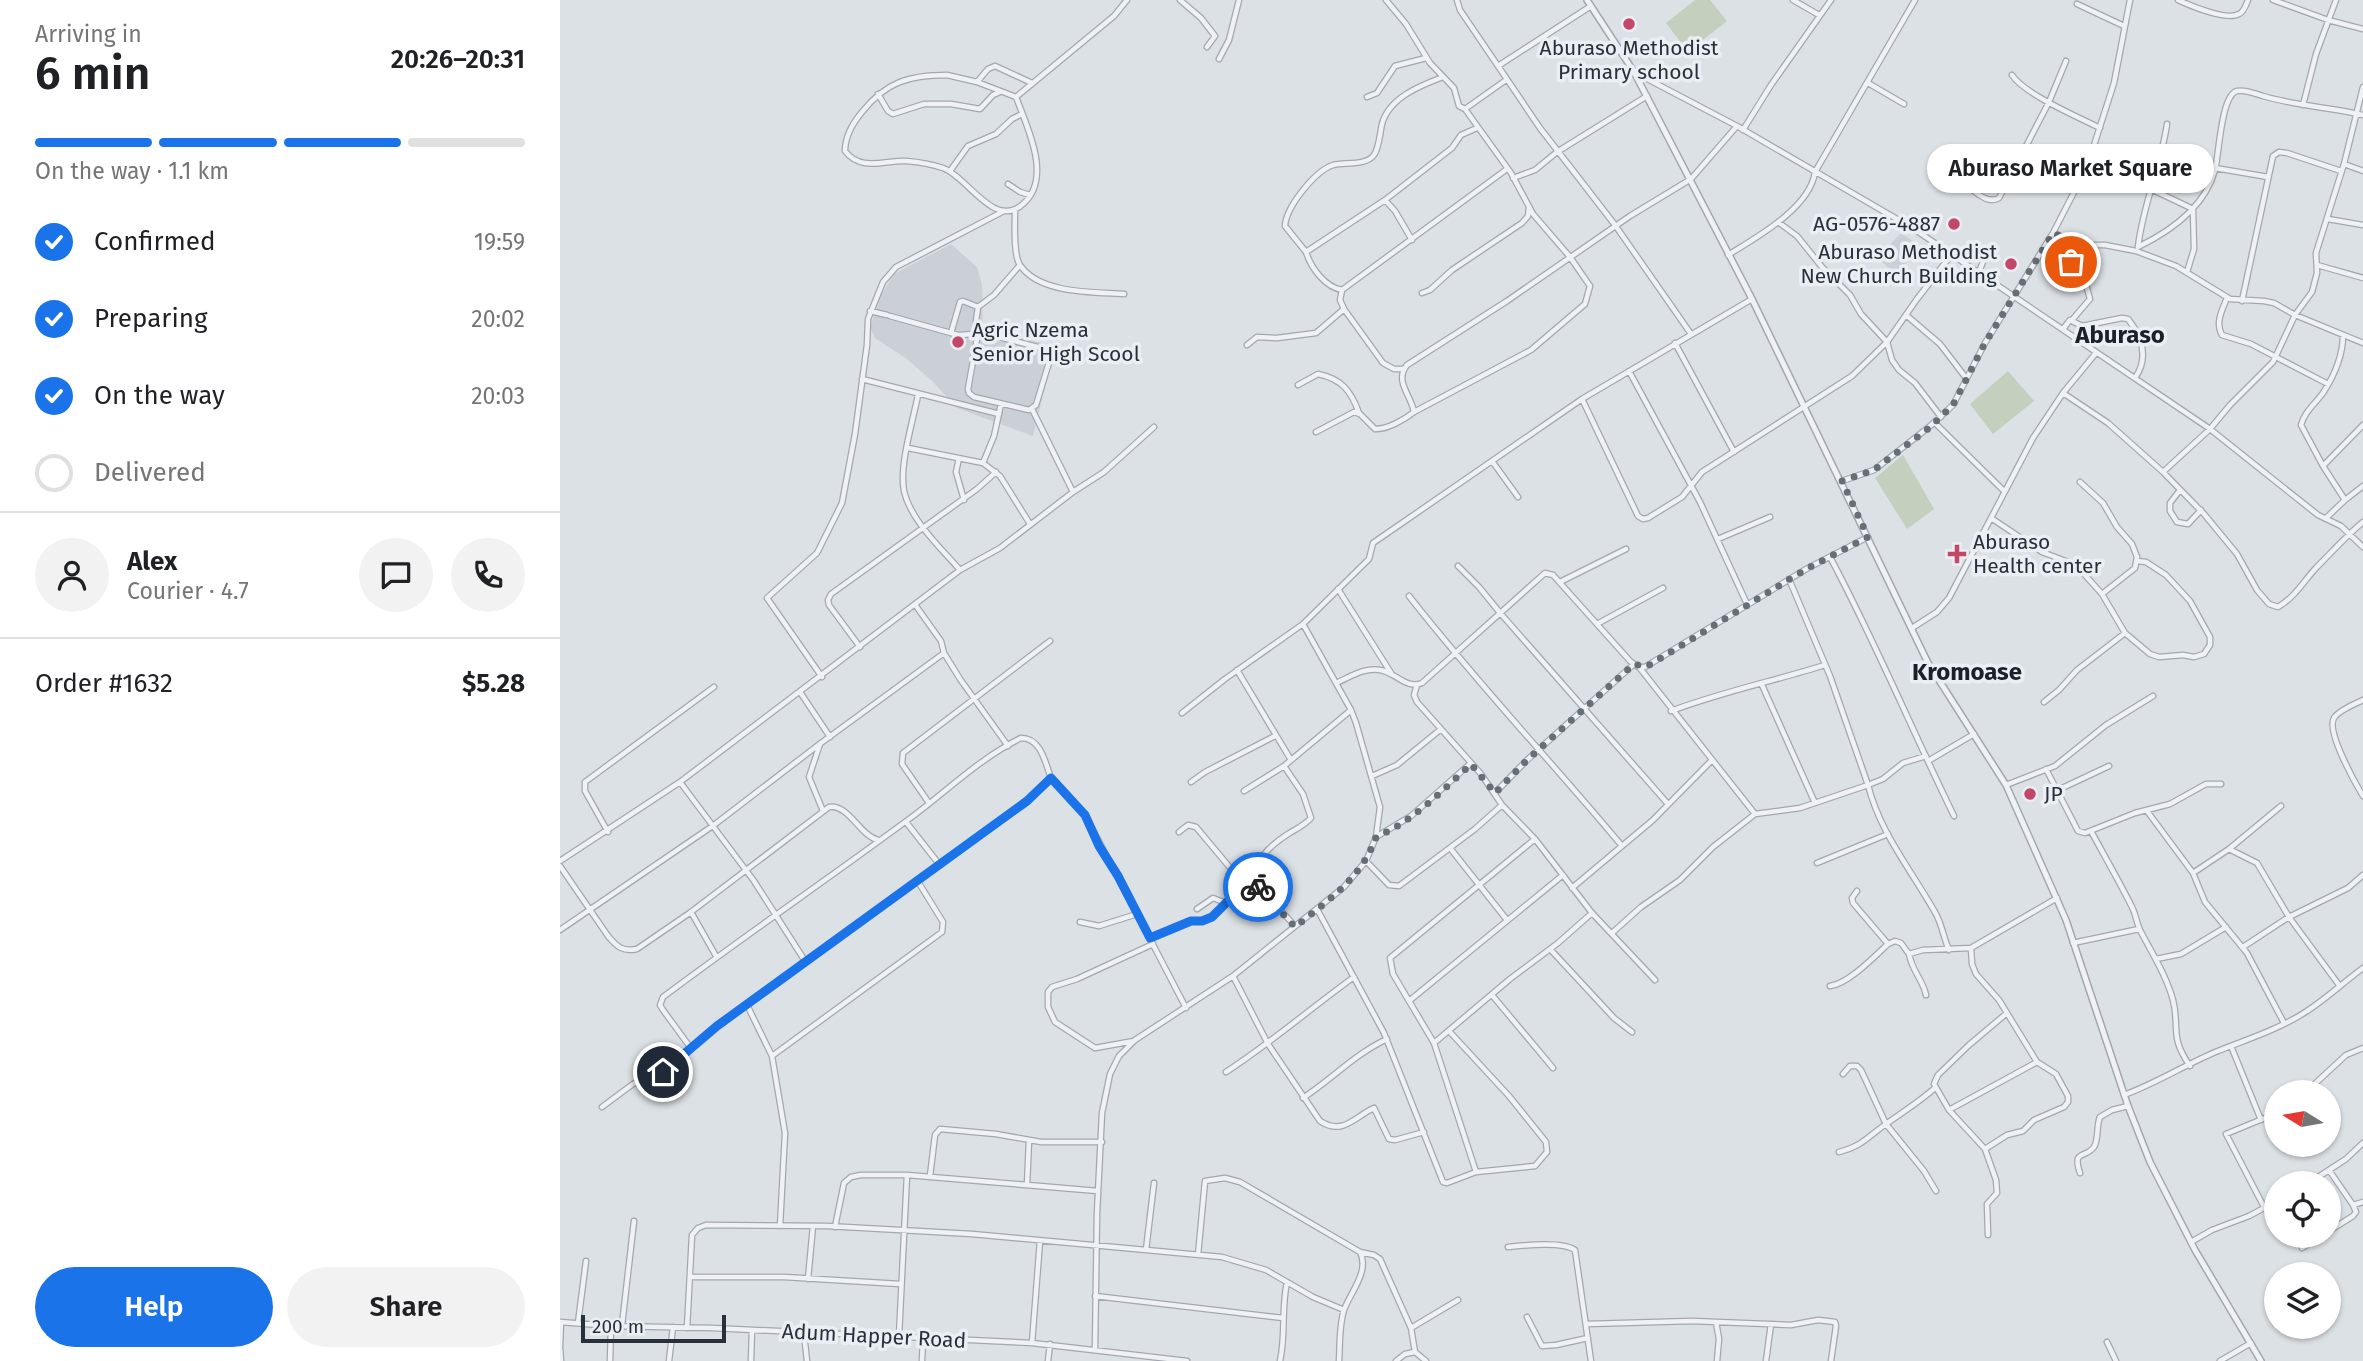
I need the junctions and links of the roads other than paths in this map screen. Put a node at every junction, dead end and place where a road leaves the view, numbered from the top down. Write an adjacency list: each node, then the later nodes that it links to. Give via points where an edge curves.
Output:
1 (1127, 0): 30 (street, via 1069,56)
2 (1180, 0): 20 (street, via 1215,36)
3 (1239, 0): 22 (street)
4 (1385, 0): 21 (street)
5 (1457, 0): 24 (street)
6 (1793, 0): 16 (street)
7 (1831, 0): 16 (street)
8 (1915, 0): 31 (street)
9 (2130, 0): 18 (street)
10 (2178, 0): 11 (street, via 2230,16 2242,12)
11 (2248, 0)
12 (2273, 0): 17 (street)
13 (2336, 0): 17 (street)
14 (1589, 3): 24 (street); 25 (street)
15 (2077, 4): 18 (street)
16 (1819, 15): 49 (street)
17 (2329, 20): 19 (street); 40 (street)
18 (2124, 26): 48 (street)
19 (2363, 29)
20 (1207, 47)
21 (1426, 58): 27 (street); 37 (street, via 1395,66 1377,93)
22 (1219, 60)
23 (2066, 61): 38 (street)
24 (1498, 66): 28 (street)
25 (1634, 72): 35 (street); 46 (street)
26 (2012, 75): 38 (street)
27 (1443, 77): 41 (street); 79 (street, via 1387,109 1374,154 1368,160 1323,169 1293,204 1284,226)
28 (1506, 80): 41 (street); 50 (street)
29 (977, 82): 30 (street, via 991,66); 33 (street); 34 (street, via 947,75 916,76)
30 (1032, 83): 36 (street)
31 (1868, 83): 39 (street); 57 (street)
32 (2363, 87): 43 (street)
33 (1002, 91): 34 (street, via 980,109 924,104 893,114); 36 (street)
34 (878, 94): 54 (street, via 847,135 845,151 850,157 875,165 927,163)
35 (1647, 96): 50 (street); 60 (street)
36 (1016, 97): 42 (street)
37 (1367, 97)
38 (2049, 102): 48 (street); 62 (street, via 1999,198 1988,200)
39 (1904, 104)
40 (2303, 104): 43 (street); 52 (street, via 2235,91 2223,119)
41 (1465, 109): 47 (street)
42 (1022, 114): 54 (street, via 996,134 968,146); 64 (street, via 1037,165)
43 (2357, 114): 44 (street); 51 (street)
44 (2363, 115)
45 (2166, 124): 63 (street)
46 (1737, 126): 49 (street); 60 (street)
47 (1477, 128): 53 (street); 65 (street, via 1461,135 1452,148)
48 (2100, 128): 74 (street, via 2087,167)
49 (1743, 130): 57 (street)
50 (1557, 152): 59 (street, via 1535,170); 72 (street)
51 (2344, 164): 55 (street); 56 (street)
52 (2216, 168): 58 (street); 67 (street, via 2208,190)
53 (1507, 169): 59 (street); 75 (street)
54 (950, 171): 69 (street)
55 (2341, 171): 58 (street, via 2278,152); 70 (street)
56 (2363, 171)
57 (1815, 172): 71 (street, via 1813,184); 80 (street)
58 (2268, 177): 94 (street)
59 (1513, 178): 66 (street)
60 (1691, 179): 72 (street); 81 (street)
61 (1008, 184): 64 (street)
62 (1964, 184)
63 (2151, 189): 67 (street); 78 (street)
64 (1030, 195): 68 (street)
65 (1385, 200): 75 (street); 79 (street)
66 (1530, 206): 82 (street); 89 (street, via 1522,223)
67 (2193, 209): 78 (street); 86 (street, via 2194,249)
68 (1015, 210): 69 (street); 83 (street)
69 (1002, 212): 97 (street, via 896,267 883,282)
70 (2328, 219): 73 (street); 84 (street, via 2315,253)
71 (1778, 222): 81 (street); 106 (street, via 1797,236)
72 (1615, 225): 82 (street); 104 (street)
73 (2363, 225)
74 (2053, 233): 76 (street); 91 (street)
75 (1412, 240): 88 (street)
76 (2073, 242): 78 (street); 100 (street, via 2071,262 2082,270 2090,299)
77 (1988, 249): 85 (street)
78 (2137, 249): 86 (street)
79 (1306, 253): 88 (street, via 1324,281)
80 (1952, 254): 85 (street); 99 (street)
81 (1728, 255): 93 (street)
82 (1570, 257): 112 (street); 125 (street, via 1590,286 1585,304 1531,350)
83 (1020, 265): 90 (street, via 1049,286); 95 (street)
84 (2316, 265): 87 (street); 98 (street, via 2312,292)
85 (1979, 272): 91 (street)
86 (2187, 272): 92 (street)
87 (2363, 278)
88 (1342, 290): 96 (street)
89 (1422, 293)
90 (1124, 294)
91 (2013, 295): 101 (street); 116 (street)
92 (2227, 298): 94 (street); 111 (street, via 2218,328 2222,335)
93 (1752, 299): 104 (street); 123 (street)
94 (2242, 301): 98 (street, via 2264,301)
95 (978, 307): 102 (street, via 960,302); 103 (street)
96 (1344, 310): 109 (street, via 1316,333 1257,337); 112 (street, via 1383,363)
97 (870, 311): 102 (street); 115 (street)
98 (2295, 315): 105 (street); 111 (street)
99 (1906, 316): 106 (street); 116 (street, via 1940,344)
100 (2073, 320): 101 (street); 114 (street, via 2082,326 2122,318 2130,321 2144,354)
101 (2063, 328): 110 (street)
102 (951, 333): 103 (street)
103 (978, 333): 122 (street, via 969,393); 124 (street, via 1049,350 1048,367)
104 (1691, 334): 107 (street)
105 (2343, 335): 108 (street); 117 (street, via 2341,354)
106 (1887, 342): 123 (street, via 1842,384); 128 (street, via 1899,370)
107 (1675, 343): 113 (street); 135 (street)
108 (2363, 343)
109 (1247, 345)
110 (2096, 353): 114 (street); 119 (street)
111 (2276, 357): 117 (street); 132 (street)
112 (1404, 369): 125 (street, via 1401,381)
113 (1629, 371): 121 (street); 144 (street)
114 (2135, 378): 132 (street)
115 (862, 379): 120 (street); 189 (street, via 838,511 817,552 767,598)
116 (1967, 379): 128 (street)
117 (2328, 384): 139 (street, via 2301,425)
118 (1298, 385): 127 (street, via 1318,374 1341,382)
119 (2063, 393): 141 (street, via 2108,423); 147 (street)
120 (918, 395): 126 (street); 134 (street)
121 (1582, 399): 137 (street); 144 (street, via 1638,516 1648,518 1675,502)
122 (1001, 404): 124 (street); 126 (street)
123 (1804, 405): 135 (street); 142 (street)
124 (1032, 409): 148 (street)
125 (1414, 412): 127 (street, via 1381,429 1374,429)
126 (999, 414): 138 (street)
127 (1360, 414): 133 (street, via 1349,414)
128 (1941, 417): 129 (street)
129 (1935, 422): 142 (street, via 1874,470); 147 (street)
130 (2363, 425): 139 (street)
131 (1154, 426): 148 (street, via 1104,472)
132 (2210, 429): 141 (street); 155 (street)
133 (1316, 432)
134 (908, 448): 136 (street); 158 (street, via 904,488)
135 (1734, 452): 144 (street)
136 (959, 458): 138 (street); 150 (street, via 956,472)
137 (1492, 461): 149 (street); 171 (street, via 1373,543 1370,557)
138 (983, 463): 140 (street)
139 (2323, 466): 151 (street)
140 (996, 472): 150 (street); 157 (street)
141 (2163, 472): 146 (street)
142 (1842, 481): 160 (street)
143 (2080, 482): 165 (street, via 2132,544)
144 (1691, 484): 161 (street)
145 (2363, 486): 151 (street)
146 (2180, 490): 152 (street); 152 (street, via 2170,503 2177,522 2188,524)
147 (2004, 491): 154 (street)
148 (1073, 492): 157 (street)
149 (1518, 497)
150 (964, 500): 158 (street)
151 (2345, 500): 155 (street)
152 (2200, 510): 159 (street, via 2242,561 2257,590 2278,607 2299,591)
153 (1770, 517): 161 (street)
154 (1991, 518): 172 (street, via 2042,552 2076,565); 179 (street, via 1949,598)
155 (2326, 518): 159 (street)
156 (2363, 522): 159 (street)
157 (1030, 524): 167 (street, via 1000,548)
158 (925, 528): 167 (street); 182 (street, via 829,597 829,605)
159 (2349, 533): 162 (street)
160 (1868, 537): 164 (street); 179 (street)
161 (1718, 538): 174 (street)
162 (2363, 547)
163 (1626, 549): 169 (street)
164 (1829, 557): 168 (street); 210 (street)
165 (2137, 561): 172 (street, via 2135,568); 180 (street, via 2146,562 2176,584 2202,620 2210,645 2199,657 2154,656)
166 (1458, 566): 176 (street)
167 (960, 570): 175 (street)
168 (1789, 579): 174 (street); 186 (street)
169 (1559, 582): 176 (street, via 1545,573); 178 (street)
170 (1663, 587): 178 (street)
171 (1338, 589): 177 (street); 188 (street)
172 (2102, 594): 180 (street)
173 (1409, 596): 184 (street)
174 (1747, 604): 185 (street, via 1651,664)
175 (916, 606): 182 (street); 183 (street, via 942,642)
176 (1501, 614): 184 (street); 199 (street)
177 (1303, 624): 187 (street); 190 (street)
178 (1597, 624): 185 (street)
179 (1912, 628): 204 (street, via 1928,663)
180 (2125, 633): 198 (street)
181 (1050, 641): 196 (street)
182 (860, 647): 189 (street)
183 (944, 653): 196 (street); 206 (street)
184 (1455, 655): 191 (street); 209 (street)
185 (1636, 665): 199 (street); 201 (street)
186 (1825, 665): 192 (street); 222 (street)
187 (1237, 670): 202 (street); 205 (street)
188 (1391, 673): 190 (street, via 1371,670); 191 (street)
189 (822, 677): 194 (street)
190 (1336, 683): 200 (street)
191 (1417, 685): 203 (street, via 1417,702)
192 (1762, 685): 201 (street); 229 (street)
193 (714, 687): 240 (street, via 585,782 585,791)
194 (800, 692): 206 (street); 219 (street)
195 (2153, 696): 216 (street)
196 (974, 699): 208 (street); 228 (street, via 903,753 902,764)
197 (2363, 700): 227 (street, via 2337,715 2333,725 2346,765)
198 (2044, 702)
199 (1584, 708): 209 (street); 230 (street)
200 (1351, 710): 211 (street); 217 (street)
201 (1671, 711): 212 (street)
202 (1182, 713)
203 (1441, 729): 213 (street); 217 (street, via 1396,765)
204 (1974, 734): 210 (street); 223 (street)
205 (1275, 736): 211 (street); 220 (street)
206 (830, 737): 207 (street)
207 (821, 743): 233 (street, via 809,777); 238 (street)
208 (1008, 746): 218 (street, via 1021,738 1036,742); 228 (street)
209 (1540, 749): 226 (street); 246 (street)
210 (1927, 759): 222 (street, via 1903,763); 236 (street)
211 (1291, 760): 214 (street)
212 (1712, 760): 230 (street); 235 (street)
213 (1471, 764): 226 (street); 243 (street, via 1411,816)
214 (1284, 766): 225 (street); 258 (street, via 1303,794 1311,818 1263,854)
215 (2109, 766): 224 (street)
216 (2046, 769): 223 (street); 224 (street)
217 (1372, 776): 243 (street, via 1380,807)
218 (1051, 778): 252 (street, via 1027,801); 270 (street, via 1085,815)
219 (680, 782): 238 (street); 240 (street)
220 (1191, 782)
221 (2221, 784): 234 (street, via 2206,784)
222 (1868, 785): 229 (street); 242 (street)
223 (2006, 785): 262 (street)
224 (2058, 790): 239 (street, via 2078,831)
225 (1244, 791)
226 (1495, 793): 231 (street)
227 (2363, 796)
228 (929, 803): 237 (street)
229 (1815, 803): 235 (street)
230 (1668, 804): 246 (street)
231 (1502, 805): 244 (street); 247 (street)
232 (2281, 806): 248 (street)
233 (823, 811): 245 (street, via 838,807 866,835); 253 (street)
234 (2147, 811): 239 (street); 254 (street)
235 (1755, 814): 278 (street)
236 (1954, 816)
237 (906, 822): 245 (street); 252 (street)
238 (714, 825): 253 (street); 264 (street)
239 (2091, 831): 276 (street)
240 (608, 832): 251 (street)
241 (1179, 832): 258 (street, via 1188,825 1196,827 1232,870)
242 (1888, 834): 250 (street); 286 (street, via 1938,918)
243 (1376, 837): 249 (street)
244 (1535, 839): 255 (street); 259 (street)
245 (878, 840): 268 (street)
246 (1622, 846): 260 (street)
247 (1450, 848): 249 (street, via 1399,886 1389,885); 259 (street)
248 (2229, 849): 254 (street); 271 (street, via 2257,863)
249 (1366, 861): 266 (street)
250 (1817, 863)
251 (560, 864): 264 (street)
252 (939, 864): 257 (street)
253 (746, 869): 267 (street); 268 (street)
254 (2193, 873): 275 (street, via 2205,902)
255 (1563, 875): 260 (street); 272 (street)
256 (2363, 875): 271 (street, via 2348,888)
257 (917, 880): 290 (street); 313 (street, via 943,922 942,932)
258 (1248, 881): 263 (street); 274 (street)
259 (1477, 885): 272 (street); 299 (street, via 1390,958 1393,974)
260 (1572, 888): 269 (street)
261 (1857, 891): 282 (street, via 1853,903)
262 (2057, 898): 280 (street); 284 (street)
263 (1226, 903): 265 (street, via 1213,898); 279 (street, via 1207,919)
264 (590, 908): 267 (street, via 616,946 626,951 637,949); 277 (street)
265 (1197, 909)
266 (1317, 909): 274 (street); 293 (street)
267 (691, 912): 288 (street)
268 (777, 913): 288 (street); 290 (street)
269 (1592, 913): 278 (street); 285 (street)
270 (1137, 914): 273 (street, via 1099,926); 279 (street)
271 (2289, 917): 283 (street); 295 (street)
272 (1507, 920): 299 (street)
273 (1080, 922)
274 (1295, 927): 292 (street)
275 (2227, 927): 283 (street); 289 (street, via 2181,954)
276 (2139, 929): 280 (street); 289 (street)
277 (560, 930)
278 (1612, 933): 294 (street)
279 (1150, 938): 281 (street)
280 (2073, 943): 321 (street)
281 (1153, 944): 301 (street); 307 (street, via 1052,987 1046,999 1055,1021 1095,1048)
282 (1888, 944): 287 (street, via 1901,943); 296 (street, via 1845,981)
283 (2243, 947): 303 (street)
284 (1971, 948): 286 (street); 302 (street, via 1976,974)
285 (1550, 950): 297 (street); 305 (street)
286 (1949, 950): 287 (street)
287 (1909, 954): 298 (street)
288 (716, 956): 311 (street, via 661,1001)
289 (2156, 959): 315 (street, via 2173,1001 2180,1052)
290 (805, 961): 300 (street)
291 (2363, 968): 295 (street)
292 (1233, 976): 301 (street); 309 (street)
293 (1354, 977): 306 (street); 309 (street)
294 (1655, 980)
295 (2339, 985): 303 (street)
296 (1829, 986)
297 (1492, 995): 304 (street); 316 (street)
298 (1927, 995)
299 (1409, 1001): 308 (street)
300 (747, 1005): 311 (street); 313 (street)
301 (1186, 1008): 307 (street)
302 (2007, 1013): 314 (street); 320 (street, via 1938,1075)
303 (2284, 1024): 310 (street)
304 (1449, 1031): 308 (street); 336 (street, via 1509,1096 1548,1149 1535,1166)
305 (1632, 1032)
306 (1387, 1039): 322 (street, via 1345,1064); 329 (street)
307 (1135, 1040): 331 (street, via 1110,1073)
308 (1434, 1043): 336 (street)
309 (1268, 1044): 317 (street); 322 (street)
310 (2231, 1046): 315 (street); 327 (street)
311 (690, 1047): 324 (street, via 663,1072 633,1084)
312 (2363, 1048): 319 (street, via 2346,1055)
313 (772, 1056): 349 (street, via 785,1133)
314 (2037, 1062): 325 (street); 333 (street, via 2058,1076 2068,1096 2067,1105)
315 (2190, 1066): 321 (street)
316 (1553, 1068)
317 (1226, 1072)
318 (1843, 1074): 328 (street, via 1854,1065 1861,1070)
319 (2319, 1080)
320 (1935, 1088): 325 (street); 328 (street)
321 (2124, 1095): 323 (street)
322 (1303, 1098): 329 (street, via 1326,1125 1342,1127 1374,1108 1388,1139)
323 (2128, 1106): 337 (street, via 2100,1117 2095,1145 2078,1159); 355 (street, via 2150,1162)
324 (602, 1107)
325 (1949, 1110): 333 (street)
326 (2264, 1119): 327 (street)
327 (2261, 1120): 346 (street, via 2227,1134)
328 (1886, 1124): 334 (street, via 1862,1144); 343 (street)
329 (1424, 1132): 336 (street, via 1443,1182)
330 (1029, 1140): 331 (street); 339 (street, via 940,1129 935,1135); 341 (street)
331 (1102, 1142): 342 (street)
332 (2363, 1143): 335 (street)
333 (1985, 1149): 353 (street, via 1997,1192 1986,1206)
334 (1839, 1152)
335 (2329, 1170): 345 (street)
336 (1476, 1172)
337 (2080, 1173)
338 (907, 1175): 339 (street); 351 (street, via 851,1177 841,1190); 352 (street)
339 (930, 1177): 341 (street)
340 (1154, 1183): 358 (street)
341 (1027, 1185): 342 (street)
342 (1098, 1191): 356 (street)
343 (1936, 1191)
344 (2363, 1202): 345 (street)
345 (2353, 1205): 348 (street, via 2356,1212)
346 (2264, 1207): 355 (street)
347 (634, 1221): 376 (street)
348 (2341, 1224)
349 (780, 1226): 350 (street); 362 (street, via 716,1224 698,1228 692,1234)
350 (813, 1226): 351 (street); 363 (street)
351 (835, 1227): 352 (street)
352 (904, 1230): 354 (street); 365 (street)
353 (1988, 1235)
354 (1040, 1241): 356 (street); 387 (street)
355 (2191, 1242): 388 (street)
356 (1097, 1247): 358 (street); 366 (street)
357 (1508, 1247): 374 (street, via 1573,1248)
358 (1146, 1250): 360 (street)
359 (1360, 1252): 360 (street, via 1247,1186 1225,1178 1205,1181); 368 (street, via 1361,1271); 380 (street, via 1380,1259)
360 (1198, 1255): 364 (street, via 1236,1259)
361 (586, 1261): 373 (street)
362 (690, 1277): 363 (street); 379 (street)
363 (808, 1279): 365 (street)
364 (1287, 1282): 368 (street); 370 (street)
365 (900, 1284): 383 (street)
366 (1095, 1296): 370 (street); 391 (street)
367 (1458, 1300): 380 (street)
368 (1344, 1310): 404 (street)
369 (1527, 1317): 385 (street, via 1542,1346)
370 (1283, 1318): 403 (street)
371 (561, 1322): 373 (street, Adum Happer Road); 390 (street)
372 (1716, 1322): 374 (street); 375 (street); 408 (street)
373 (578, 1323): 377 (street, Adum Happer Road)
374 (1587, 1324): 385 (street)
375 (1771, 1324): 409 (street); 410 (street, via 1835,1322)
376 (622, 1325): 377 (street, Adum Happer Road); 378 (street, Adum Happer Road)
377 (611, 1326): 395 (street)
378 (673, 1327): 379 (street, Adum Happer Road); 396 (street)
379 (687, 1328): 381 (street, Adum Happer Road)
380 (1411, 1328): 393 (street)
381 (752, 1330): 382 (street, Adum Happer Road); 397 (street)
382 (804, 1334): 383 (street, Adum Happer Road); 398 (street)
383 (899, 1336): 384 (street, Adum Happer Road)
384 (923, 1338): 387 (street, Adum Happer Road); 399 (street)
385 (1588, 1338): 407 (street)
386 (2107, 1342): 411 (street)
387 (1032, 1343): 389 (street, Adum Happer Road)
388 (2251, 1343): 412 (street); 413 (street)
389 (1050, 1344): 391 (street, Adum Happer Road); 400 (street)
390 (560, 1348): 394 (street)
391 (1095, 1348): 392 (street, Adum Happer Road)
392 (1115, 1351): 401 (street); 402 (street, Adum Happer Road)
393 (1415, 1352): 405 (street); 406 (street)
394 (561, 1361)
395 (610, 1361)
396 (669, 1361)
397 (751, 1361)
398 (807, 1361)
399 (922, 1361)
400 (1048, 1361)
401 (1114, 1361)
402 (1187, 1361)
403 (1280, 1361)
404 (1339, 1361)
405 (1396, 1361)
406 (1426, 1361)
407 (1591, 1361)
408 (1717, 1361)
409 (1766, 1361)
410 (1831, 1361)
411 (2116, 1361)
412 (2220, 1361)
413 (2261, 1361)

